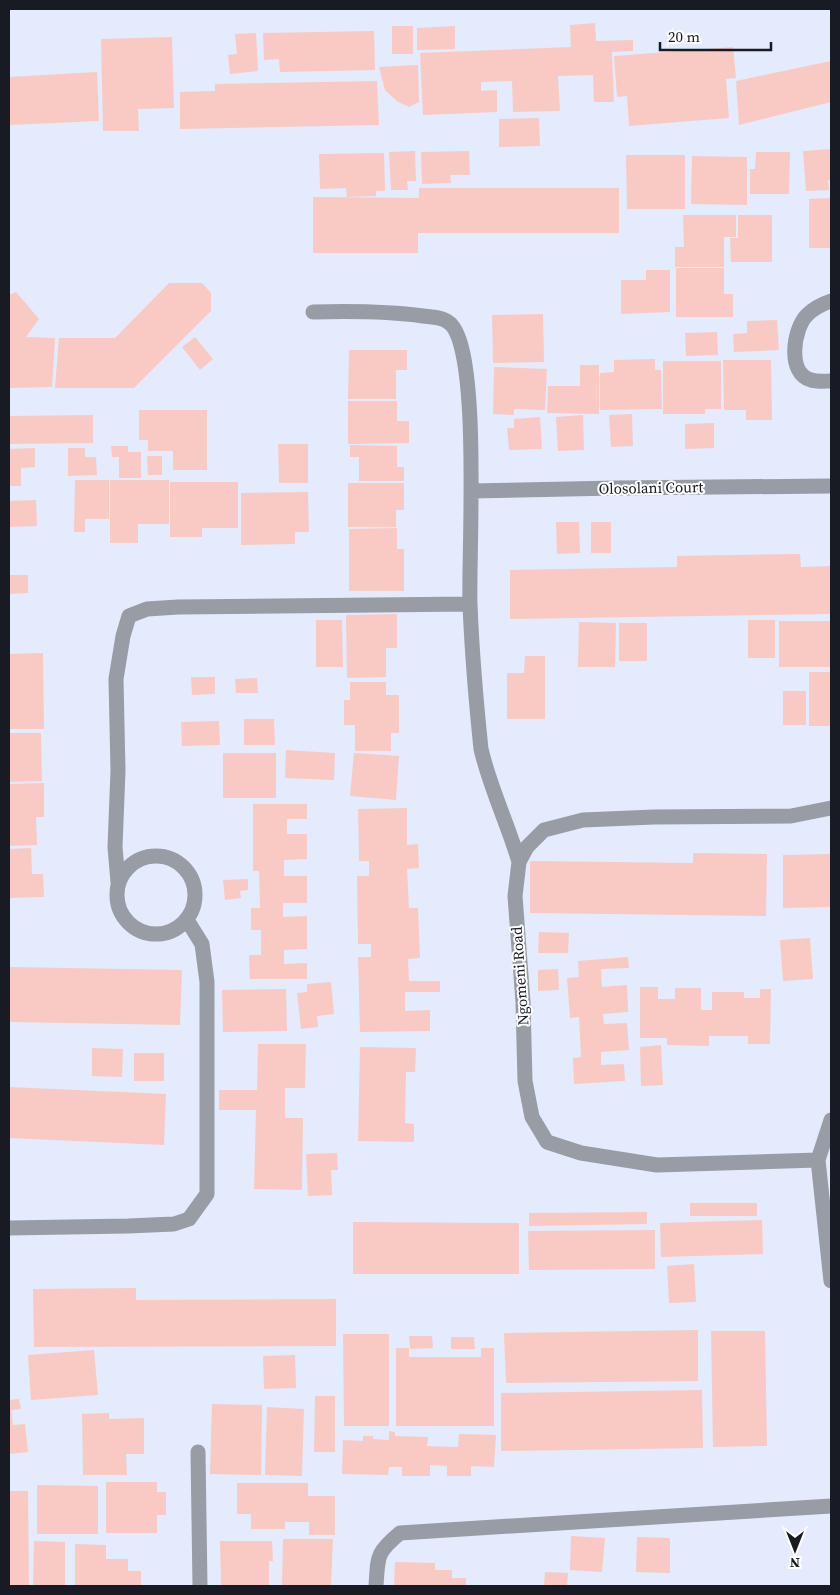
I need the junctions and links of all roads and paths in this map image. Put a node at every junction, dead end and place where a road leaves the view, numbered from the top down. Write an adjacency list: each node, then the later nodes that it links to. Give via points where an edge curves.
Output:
1 (831, 301): 3 (street, via 806,316 795,339 795,362 803,375 810,380)
2 (313, 312): 5 (street, via 379,312 433,317 448,322 457,330 470,411)
3 (831, 381)
4 (831, 486): 5 (street, Olosolani Court)
5 (471, 491): 6 (street)
6 (470, 604): 8 (street, via 481,749 486,772); 9 (street, via 170,608 147,609 129,616 116,679 118,770 115,847)
7 (831, 808): 8 (street, Ngomeni Road, via 791,816 583,820 544,830 527,846)
8 (519, 862): 12 (street, Ngomeni Road, via 516,896 525,1081 532,1117 546,1142 581,1154 657,1165)
9 (118, 882): 10 (street, via 118,909 136,929 149,934 163,934); 10 (street, via 125,869 135,861 148,856 175,860 193,880 194,908)
10 (187, 920): 13 (street, via 202,944 207,982 206,1194 189,1219 174,1224)
11 (831, 1120): 12 (street)
12 (818, 1160): 14 (street)
13 (9, 1228)
14 (831, 1281)
15 (198, 1452): 17 (street)
16 (831, 1506): 18 (street, via 400,1533 384,1546 378,1559)
17 (200, 1586)
18 (376, 1586)

